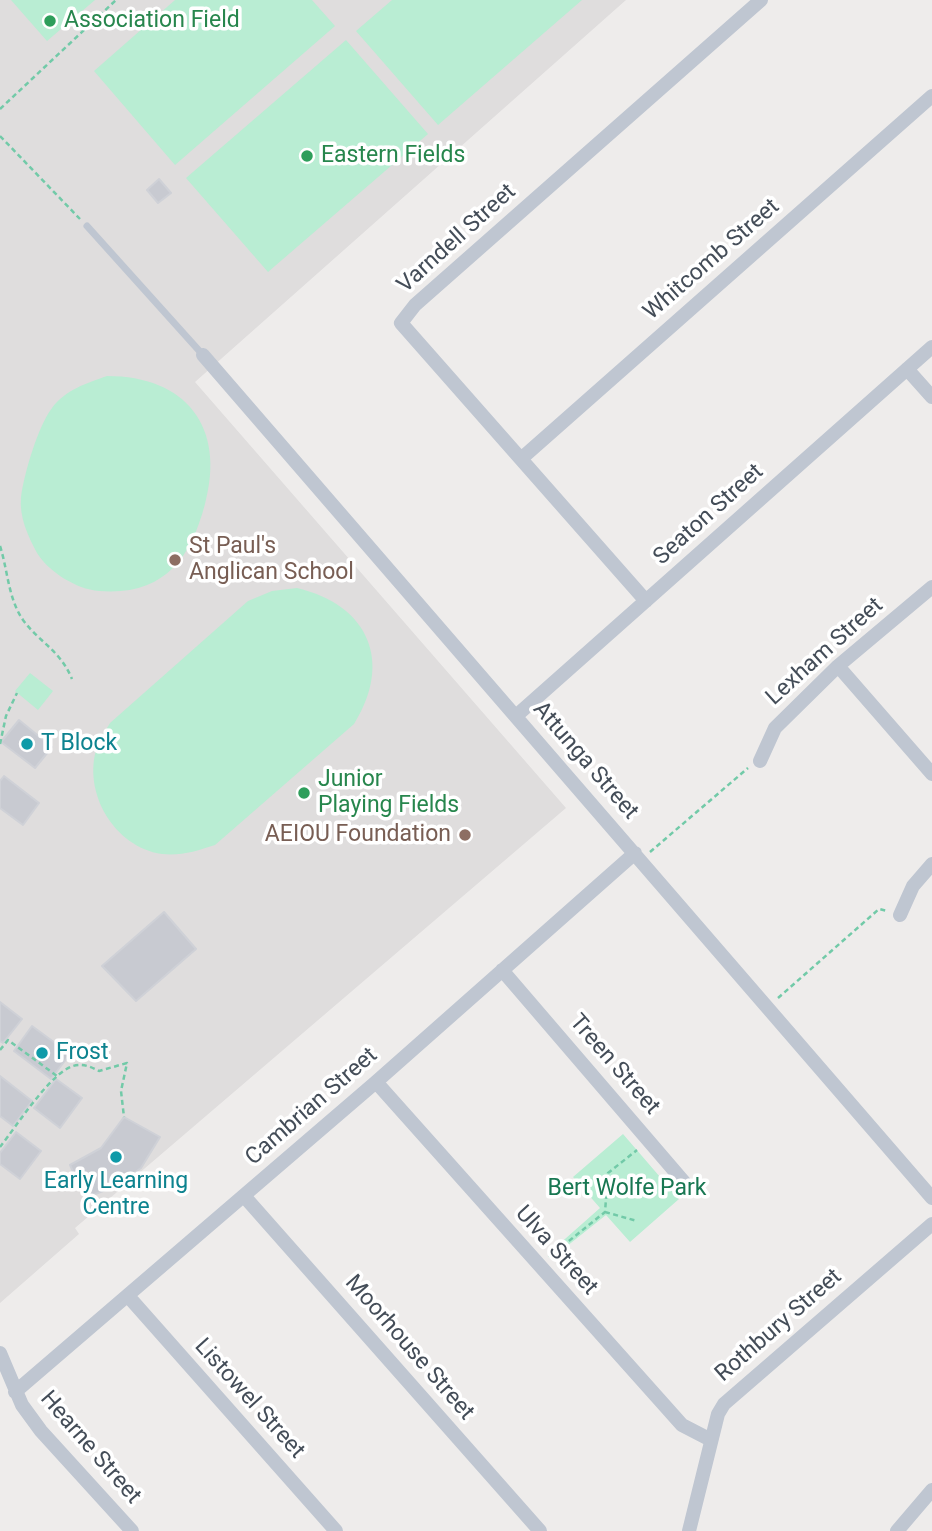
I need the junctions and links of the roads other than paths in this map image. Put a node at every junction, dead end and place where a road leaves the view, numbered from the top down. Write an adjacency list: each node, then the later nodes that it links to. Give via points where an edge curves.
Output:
1 (761, 0): 8 (street, Varndell Street, via 425,296 401,323)
2 (932, 96): 8 (street, Whitcomb Street)
3 (87, 226): 5 (lane)
4 (932, 347): 6 (street, Seaton Street)
5 (203, 355): 12 (street, Attunga Street)
6 (907, 369): 7 (street); 10 (street, Seaton Street)
7 (932, 397)
8 (522, 458): 10 (street, Varndell Street)
9 (932, 587): 11 (street, Lexham Street)
10 (646, 601): 12 (street, Seaton Street)
11 (838, 666): 13 (street, Lexham Street, via 775,728); 14 (street)
12 (516, 716): 15 (street, Attunga Street)
13 (760, 761)
14 (932, 774)
15 (641, 854): 18 (street, Cambrian Street); 22 (street, Attunga Street)
16 (932, 864): 17 (street, via 913,886)
17 (900, 915)
18 (502, 970): 19 (street, Cambrian Street); 20 (street, Treen Street)
19 (376, 1082): 21 (street, Cambrian Street); 27 (street, Ulva Street, via 682,1424)
20 (690, 1189)
21 (244, 1196): 24 (street, Cambrian Street); 31 (street, Moorhouse Street)
22 (932, 1198)
23 (932, 1224): 27 (street, Rothbury Street, via 724,1404)
24 (128, 1296): 26 (street, Cambrian Street); 30 (street, Listowel Street)
25 (0, 1353): 26 (street, Hearne Street)
26 (15, 1392): 29 (street, Hearne Street, via 41,1431)
27 (711, 1440): 32 (street, Rothbury Street)
28 (932, 1490): 33 (street)
29 (132, 1531)
30 (336, 1531)
31 (540, 1531)
32 (689, 1531)
33 (897, 1531)

